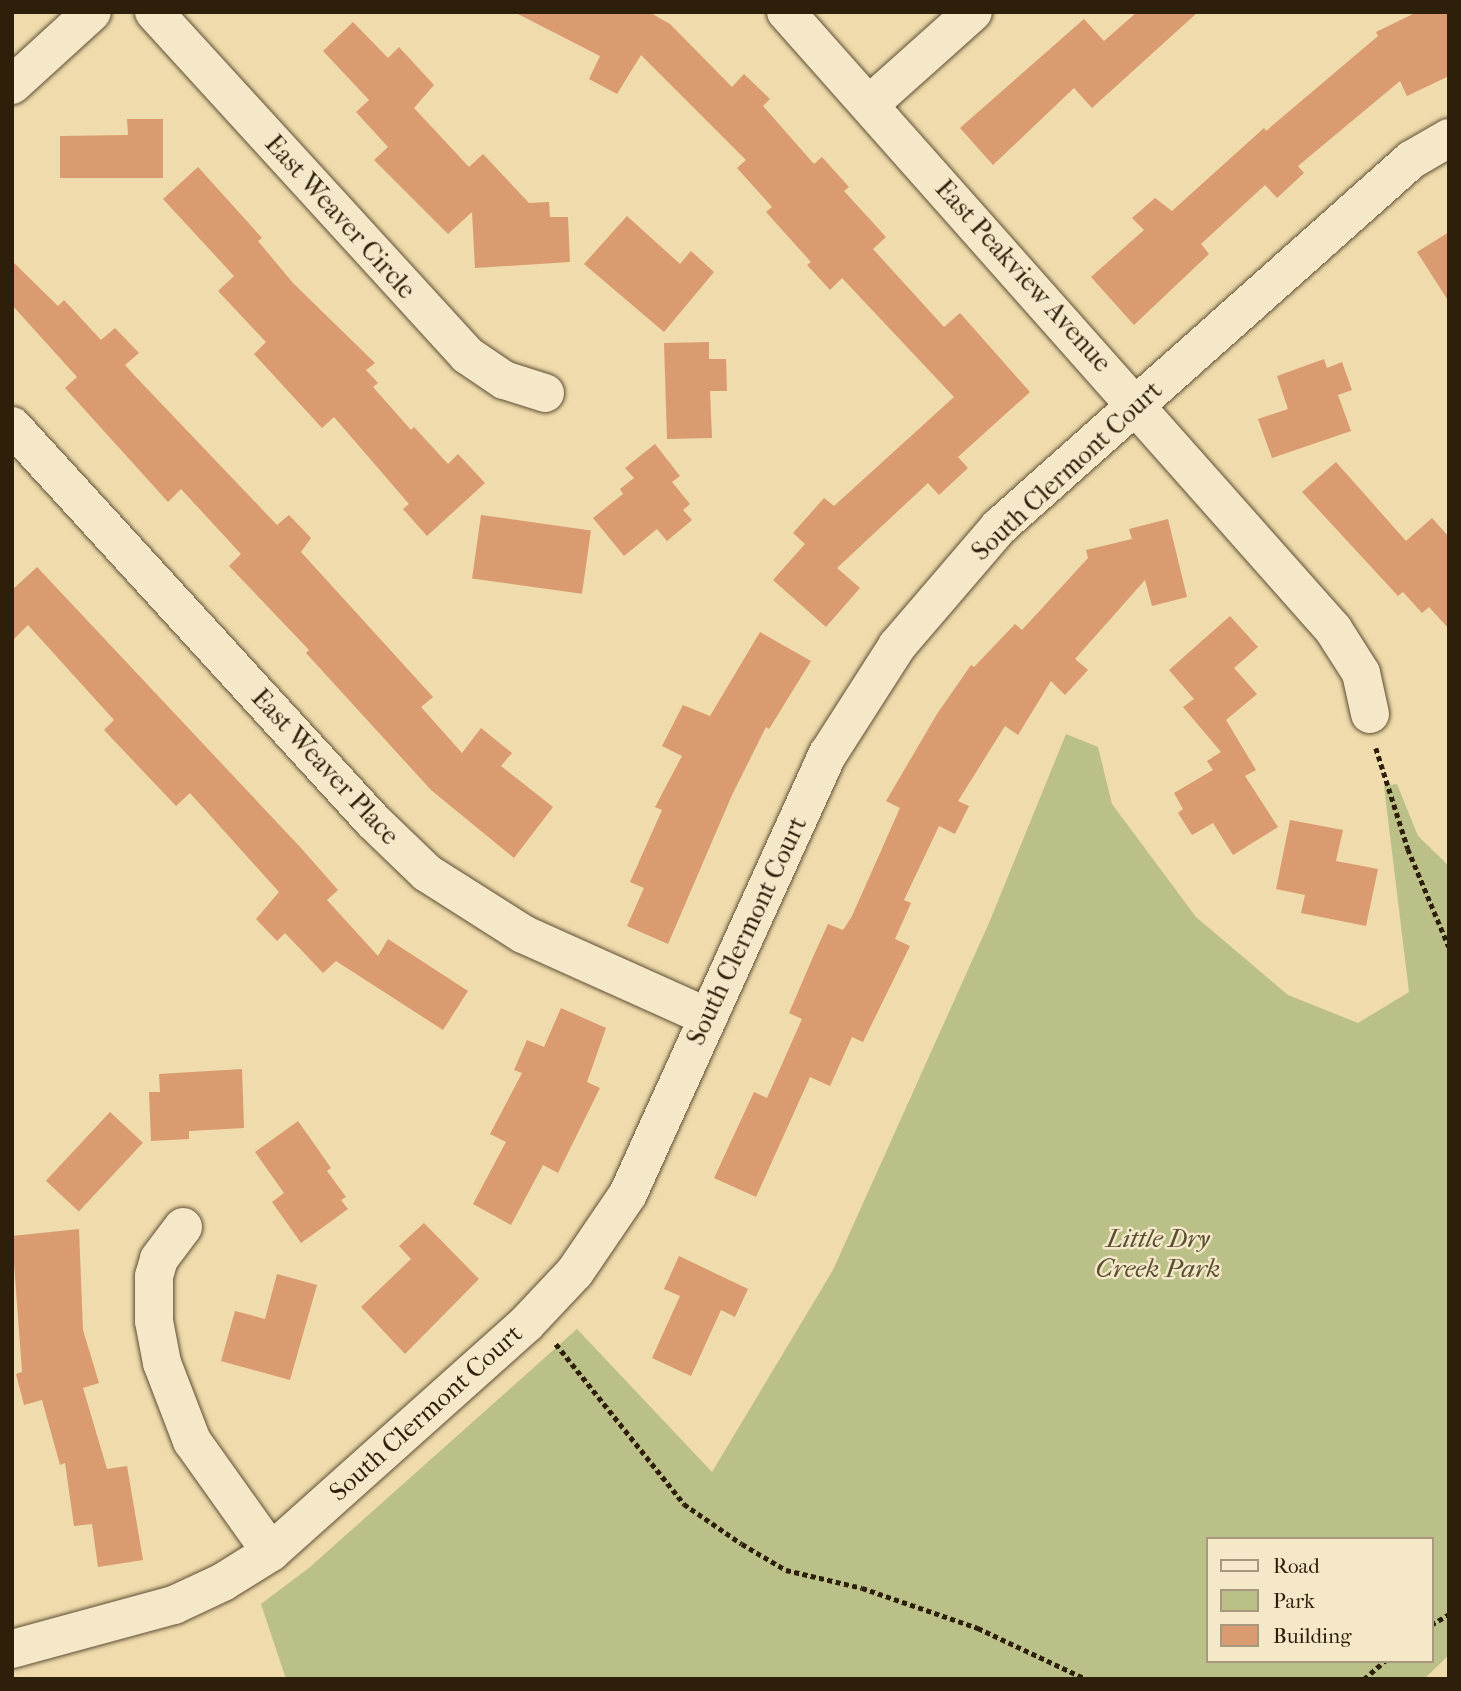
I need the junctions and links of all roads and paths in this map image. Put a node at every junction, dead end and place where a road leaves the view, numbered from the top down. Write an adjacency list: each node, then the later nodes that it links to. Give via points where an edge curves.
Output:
1 (92, 12): 5 (street)
2 (155, 12): 8 (street, East Weaver Circle, via 467,355 503,380)
3 (786, 12): 6 (street, East Peakview Avenue)
4 (973, 12): 6 (street)
5 (12, 85)
6 (870, 104): 9 (street, East Peakview Avenue)
7 (1449, 138): 9 (street, South Clermont Court, via 1411,160)
8 (545, 393)
9 (1136, 404): 11 (street, East Peakview Avenue, via 1334,629 1361,673); 13 (street, South Clermont Court, via 999,527 897,646 828,754)
10 (12, 426): 13 (street, East Weaver Place, via 373,821 427,873 523,934)
11 (1370, 714): 12 (path, via 1380,772)
12 (1449, 947)
13 (708, 1017): 15 (street, South Clermont Court, via 609,1227)
14 (183, 1227): 16 (street, via 159,1259 154,1276 154,1321 162,1363 192,1441)
15 (533, 1317): 16 (street, South Clermont Court); 21 (path, via 684,1504 743,1544 786,1570 862,1588 978,1628)
16 (271, 1552): 19 (street, South Clermont Court, via 174,1605)
17 (1449, 1614): 18 (path)
18 (1433, 1624)
19 (12, 1649)
20 (1383, 1663): 22 (path)
21 (1086, 1679)
22 (1364, 1679)

